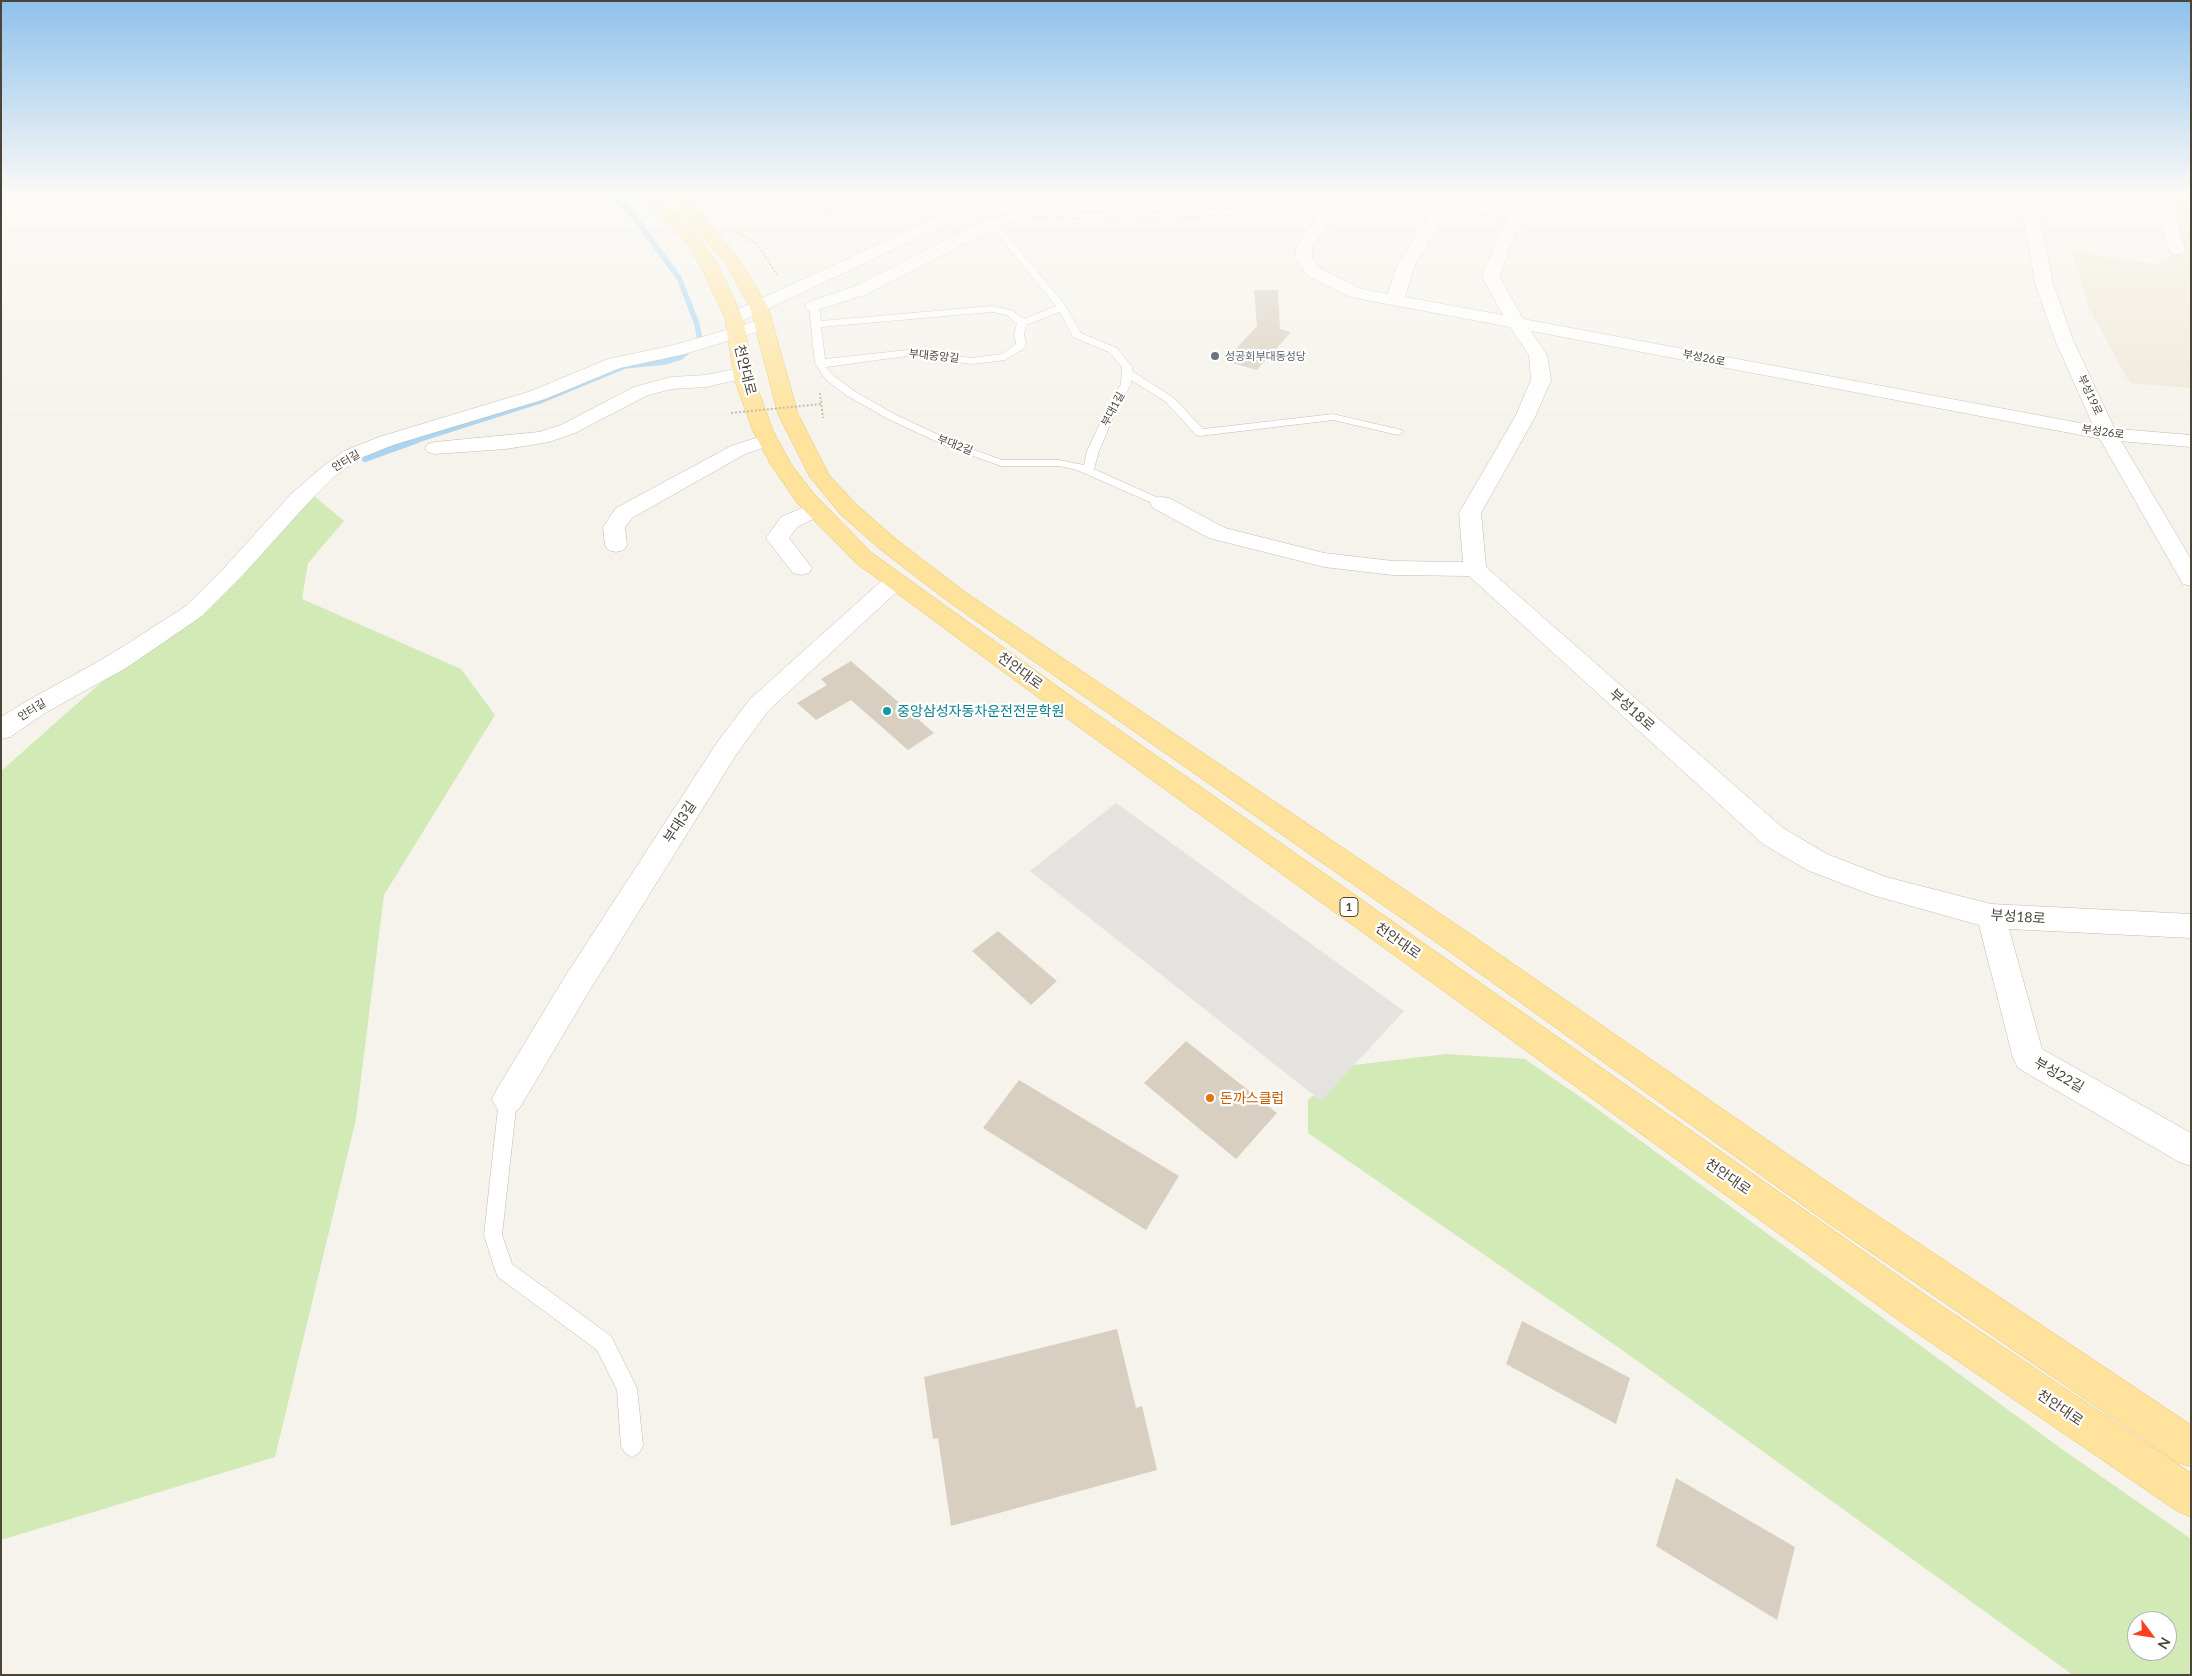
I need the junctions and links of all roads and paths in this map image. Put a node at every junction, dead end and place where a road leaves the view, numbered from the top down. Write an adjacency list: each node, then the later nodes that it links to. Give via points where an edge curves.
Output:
1 (712, 274): 17 (main road, 천안대로 / 1)
2 (740, 274): 13 (main road, 천안대로 / 1)
3 (842, 274): 13 (street, 안터길)
4 (892, 274): 11 (street, via 859,291)
5 (1035, 274): 12 (lane)
6 (1317, 274): 10 (street, 부성26로, via 1356,292)
7 (1402, 274): 10 (street)
8 (1492, 274): 15 (street)
9 (2042, 274): 24 (street, 부성19로, via 2064,340)
10 (1395, 300): 15 (street, 부성26로)
11 (814, 306): 16 (lane)
12 (1062, 307): 14 (lane); 19 (lane, via 1077,335 1113,350 1127,367)
13 (762, 316): 17 (street, 안터길); 42 (main road, 천안대로 / 1, via 788,414 815,469 849,510 889,545 957,597 1463,945 1833,1206)
14 (1022, 323): 16 (lane, via 1010,313 992,308); 18 (lane, 부대중앙길, via 1021,344 1005,357 972,361 907,353)
15 (1516, 323): 24 (street, 부성26로); 33 (street, via 1538,356 1541,380 1525,417 1470,513)
16 (816, 324): 18 (lane)
17 (727, 331): 20 (main road, 천안대로 / 1); 36 (street, 안터길, via 678,350 615,363 538,395 386,441 350,456 298,499 194,611 117,662)
18 (820, 363): 28 (lane, 부대2길, via 830,378 850,393 952,445 1001,463 1059,463)
19 (1127, 372): 23 (lane, via 1170,400 1200,432 1333,417); 28 (lane, 부대1길, via 1126,384 1110,413)
20 (744, 373): 25 (main road, 천안대로 / 1); 27 (street, via 706,381 671,383 641,391 568,429 542,438 506,444)
21 (731, 413): 22 (path, bridge, via 821,404)
22 (823, 418)
23 (1398, 432)
24 (2108, 434): 26 (street, 부성26로); 34 (street, 부성19로)
25 (768, 440): 30 (main road, 천안대로 / 1, via 781,466); 31 (street, via 738,450 624,513 614,528)
26 (2191, 441)
27 (435, 448)
28 (1088, 470): 29 (lane, 부대2길)
29 (1161, 503): 33 (street, via 1217,533 1324,560 1393,568)
30 (816, 509): 32 (street, via 789,522 777,538); 35 (main road, 천안대로 / 1, via 864,558)
31 (616, 545)
32 (801, 568)
33 (1475, 569): 37 (street, 부성18로, via 1773,836 1817,862 1882,887)
34 (2191, 578)
35 (895, 581): 39 (street, 부대3길, via 759,704 577,984); 43 (main road, 천안대로 / 1, via 1914,1309)
36 (1, 730)
37 (1991, 916): 38 (street, 부성18로); 40 (street, 부성22길, via 2029,1058)
38 (2191, 926)
39 (508, 1099): 41 (lane, via 493,1236 505,1270 604,1343 627,1388)
40 (2191, 1151)
41 (632, 1446)
42 (2191, 1448)
43 (2191, 1497)

